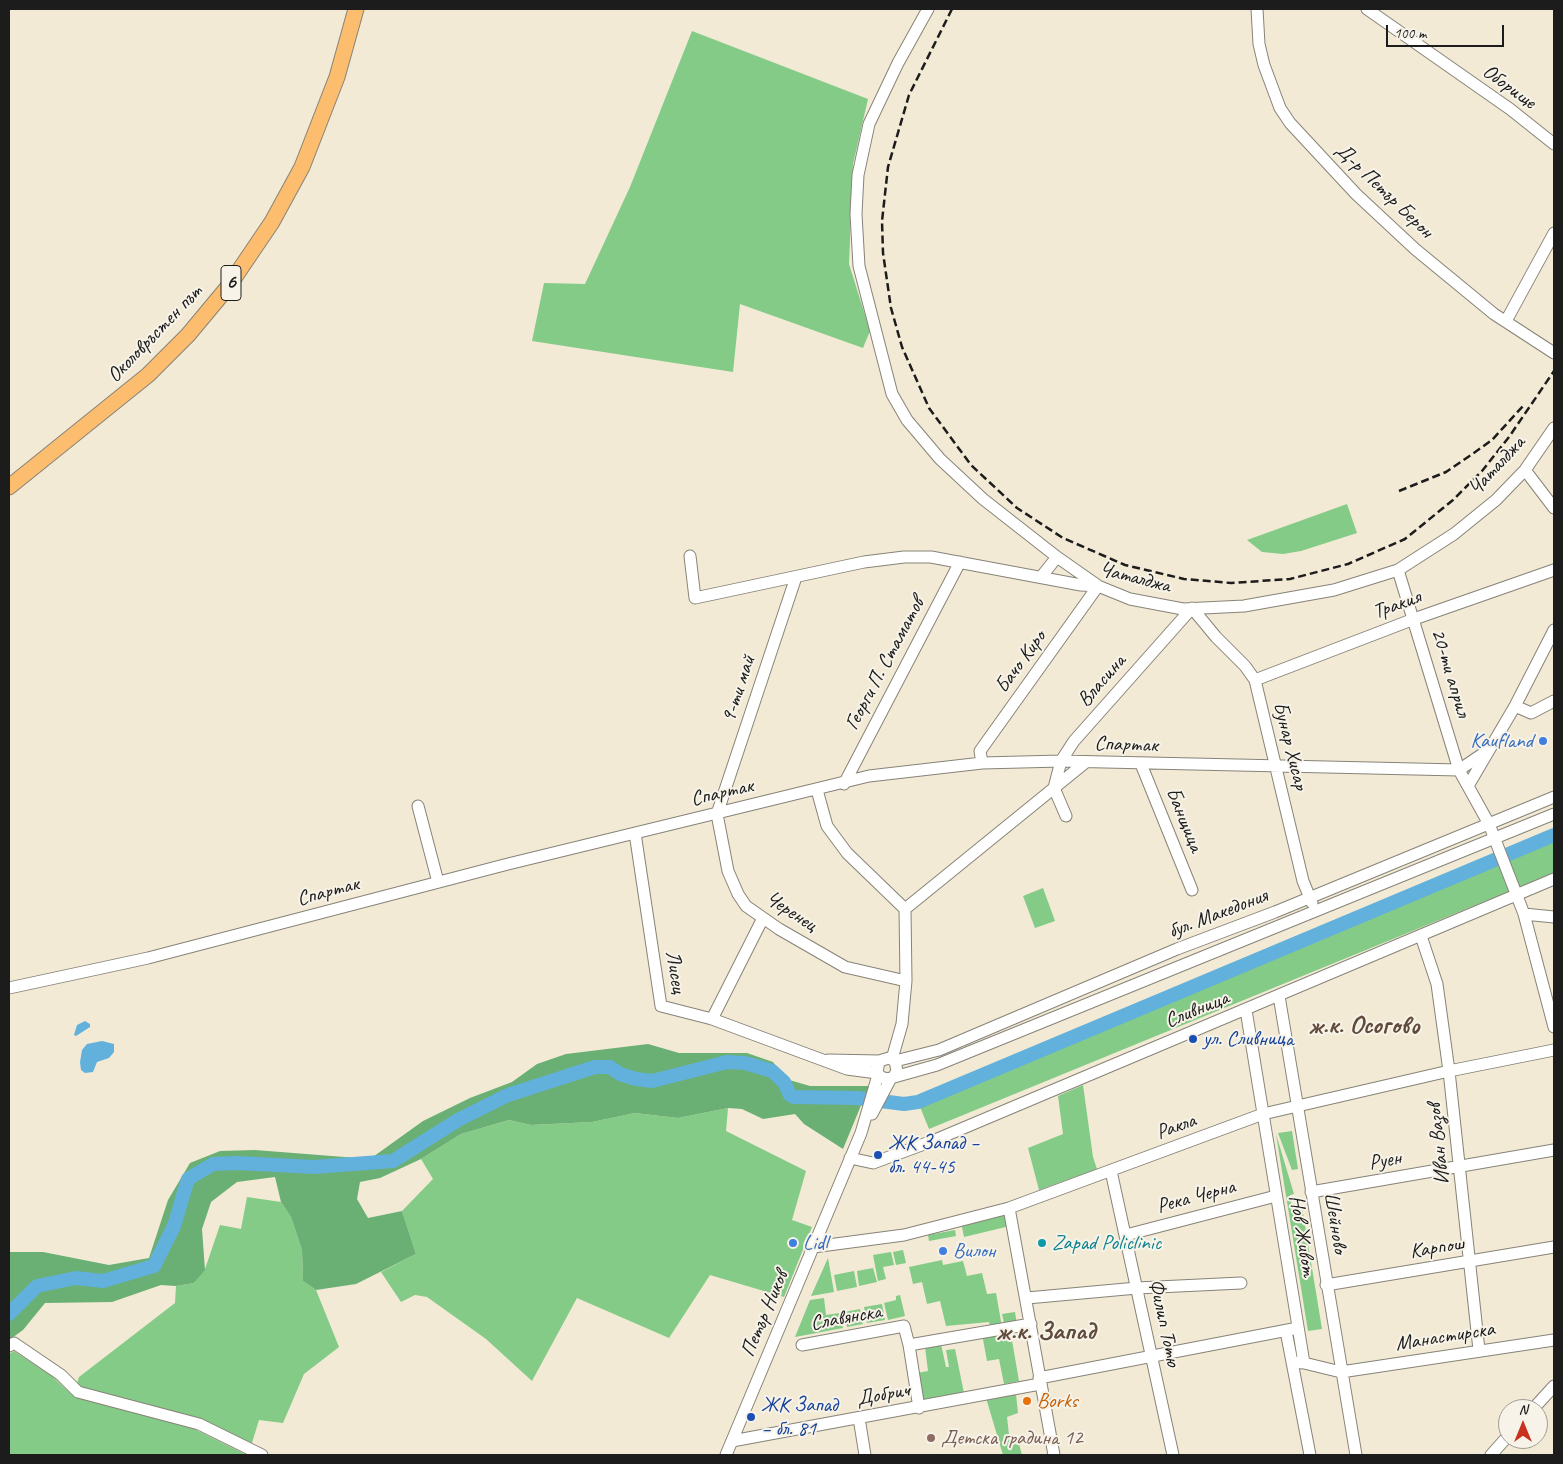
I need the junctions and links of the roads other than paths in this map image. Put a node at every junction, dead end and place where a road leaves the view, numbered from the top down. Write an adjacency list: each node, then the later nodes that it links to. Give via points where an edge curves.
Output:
1 (356, 9): 11 (main road, Околовръстен път / 6, via 337,78 302,167 272,222 228,287 148,376)
2 (928, 9): 14 (street, via 869,124 858,175 859,266 892,394 907,420 940,459 983,499)
3 (1257, 9): 7 (street, Д-р Петър Берон, via 1264,66 1285,116 1356,194 1415,249)
4 (1367, 9): 5 (street, Оборище, via 1510,109)
5 (1554, 144)
6 (1554, 233): 7 (street)
7 (1506, 321): 8 (street, Д-р Петър Берон)
8 (1554, 353)
9 (1554, 428): 10 (street, Чаталджа)
10 (1525, 470): 12 (street); 16 (street, Чаталджа, via 1496,500 1454,534)
11 (9, 488)
12 (1554, 508)
13 (690, 556): 18 (street, Чаталджа, via 695,598)
14 (1057, 557): 19 (street); 20 (street)
15 (960, 562): 18 (street, Чаталджа, via 904,557); 19 (street, Чаталджа); 34 (street, Георги П. Стаматов)
16 (1398, 570): 21 (street, Чаталджа, via 1334,590 1244,606); 22 (street, 20-ти април)
17 (1554, 570): 22 (street, Тракия)
18 (796, 577): 40 (street, 9-ти май)
19 (1041, 577): 20 (street, Чаталджа)
20 (1098, 586): 21 (street, Чаталджа, via 1130,599); 30 (street, Бачо Киро, via 980,751)
21 (1192, 608): 24 (street, Бунар Хисар); 28 (street, Власина, via 1074,741)
22 (1414, 619): 24 (street, Тракия); 33 (street, 20-ти април)
23 (1554, 630): 26 (street)
24 (1255, 680): 32 (street, Бунар Хисар)
25 (1554, 701): 26 (street, via 1531,713)
26 (1515, 706): 27 (street)
27 (1489, 750): 33 (street); 35 (street)
28 (1061, 761): 29 (street, Спартак); 30 (street, Спартак); 36 (street, Власина)
29 (1086, 762): 31 (street, Спартак); 36 (street)
30 (982, 763): 34 (street, Спартак, via 869,776)
31 (1141, 764): 32 (street, Спартак); 48 (street, Банщица)
32 (1277, 766): 33 (street, Спартак); 50 (street, Бунар Хисар)
33 (1459, 770): 35 (street, 20-ти април)
34 (844, 784): 37 (street, Спартак)
35 (1468, 786): 43 (street, 20-ти април)
36 (1054, 788): 42 (street); 51 (street)
37 (817, 790): 40 (street, Спартак); 51 (street, via 827,826 847,853)
38 (1554, 796): 43 (street, бул. Македония)
39 (418, 806): 47 (street)
40 (717, 814): 44 (street, Спартак); 55 (street, Черенец, via 728,871 738,894 746,906)
41 (1554, 814): 45 (street, бул. Македония)
42 (1066, 816)
43 (1489, 824): 45 (street, 20-ти април); 50 (street, бул. Македония)
44 (635, 833): 47 (street, Спартак); 61 (street, Лисец, via 660,1006)
45 (1497, 842): 49 (street, 20-ти април); 52 (street, бул. Македония)
46 (1554, 879): 49 (street, Сливница)
47 (438, 882): 58 (street, Спартак, via 148,958)
48 (1192, 890)
49 (1516, 895): 53 (street, 20-ти април); 56 (street, Сливница)
50 (1309, 898): 52 (street, Бунар Хисар); 65 (street, бул. Македония)
51 (905, 909): 57 (street)
52 (1316, 912): 68 (street, бул. Македония, via 937,1065)
53 (1524, 914): 54 (street); 62 (street, 20-ти април)
54 (1554, 916)
55 (763, 918): 57 (street, Черенец, via 845,967); 61 (street)
56 (1422, 936): 59 (street, Сливница); 67 (street, Иван Вазов, via 1436,979)
57 (906, 981): 63 (street, via 902,1024)
58 (9, 988)
59 (1279, 996): 60 (street, Сливница); 70 (street, Шейново)
60 (1246, 1010): 71 (street, Нов Живот); 73 (street, Сливница, via 908,1150 872,1163)
61 (712, 1019): 66 (street, Лисец, via 847,1069)
62 (1554, 1027)
63 (896, 1044): 65 (street, via 904,1051); 66 (street)
64 (1554, 1050): 67 (street, Ракла)
65 (920, 1055): 66 (street, бул. Македония)
66 (884, 1065): 68 (street, via 884,1079); 68 (street, via 897,1068); 69 (street)
67 (1449, 1071): 70 (street, Ракла); 74 (street, Иван Вазов)
68 (892, 1077): 69 (street)
69 (878, 1093): 73 (street, Петър Ников)
70 (1297, 1107): 71 (street, Ракла); 76 (street, Шейново)
71 (1263, 1114): 75 (street, Ракла); 77 (street, Нов Живот)
72 (1554, 1150): 74 (street, Руен)
73 (850, 1158): 80 (street, Петър Ников)
74 (1460, 1167): 76 (street, Руен); 82 (street, Иван Вазов)
75 (1111, 1171): 78 (street, Ракла); 79 (street, Филип Тотю)
76 (1311, 1192): 84 (street, Шейново)
77 (1276, 1196): 79 (street, Река Черна); 88 (street, Нов Живот)
78 (1009, 1208): 80 (street, Ракла, via 904,1235); 86 (street)
79 (1126, 1235): 85 (street, Филип Тотю)
80 (813, 1247): 104 (street, Петър Ников)
81 (1554, 1248): 82 (street, Карпош)
82 (1470, 1262): 84 (street, Карпош); 94 (street, Иван Вазов)
83 (1241, 1283): 85 (street)
84 (1326, 1285): 98 (street, Шейново)
85 (1137, 1288): 86 (street); 95 (street, Филип Тотю)
86 (1026, 1298): 87 (street)
87 (1030, 1324): 92 (street); 99 (street)
88 (1298, 1328): 89 (street, Добрич); 97 (street, Нов Живот)
89 (1286, 1331): 95 (street, Добрич); 96 (street)
90 (1554, 1340): 94 (street, Манастирска)
91 (802, 1345): 92 (street, Славянска, via 904,1326)
92 (908, 1345): 102 (street)
93 (9, 1346): 105 (street, via 14,1343 61,1375 78,1392 199,1424)
94 (1479, 1350): 98 (street, Манастирска)
95 (1152, 1357): 99 (street, Добрич); 109 (street, Филип Тотю)
96 (1292, 1362): 97 (street); 110 (street)
97 (1304, 1363): 98 (street)
98 (1341, 1372): 111 (street, Шейново)
99 (1040, 1381): 102 (street, Добрич); 108 (street)
100 (1554, 1386): 101 (street)
101 (1542, 1399)
102 (919, 1408): 103 (street, Добрич)
103 (859, 1418): 104 (street, Добрич); 107 (street)
104 (732, 1441): 106 (street, Петър Ников)
105 (262, 1455)
106 (726, 1455)
107 (865, 1455)
108 (1054, 1455)
109 (1173, 1455)
110 (1310, 1455)
111 (1356, 1455)

